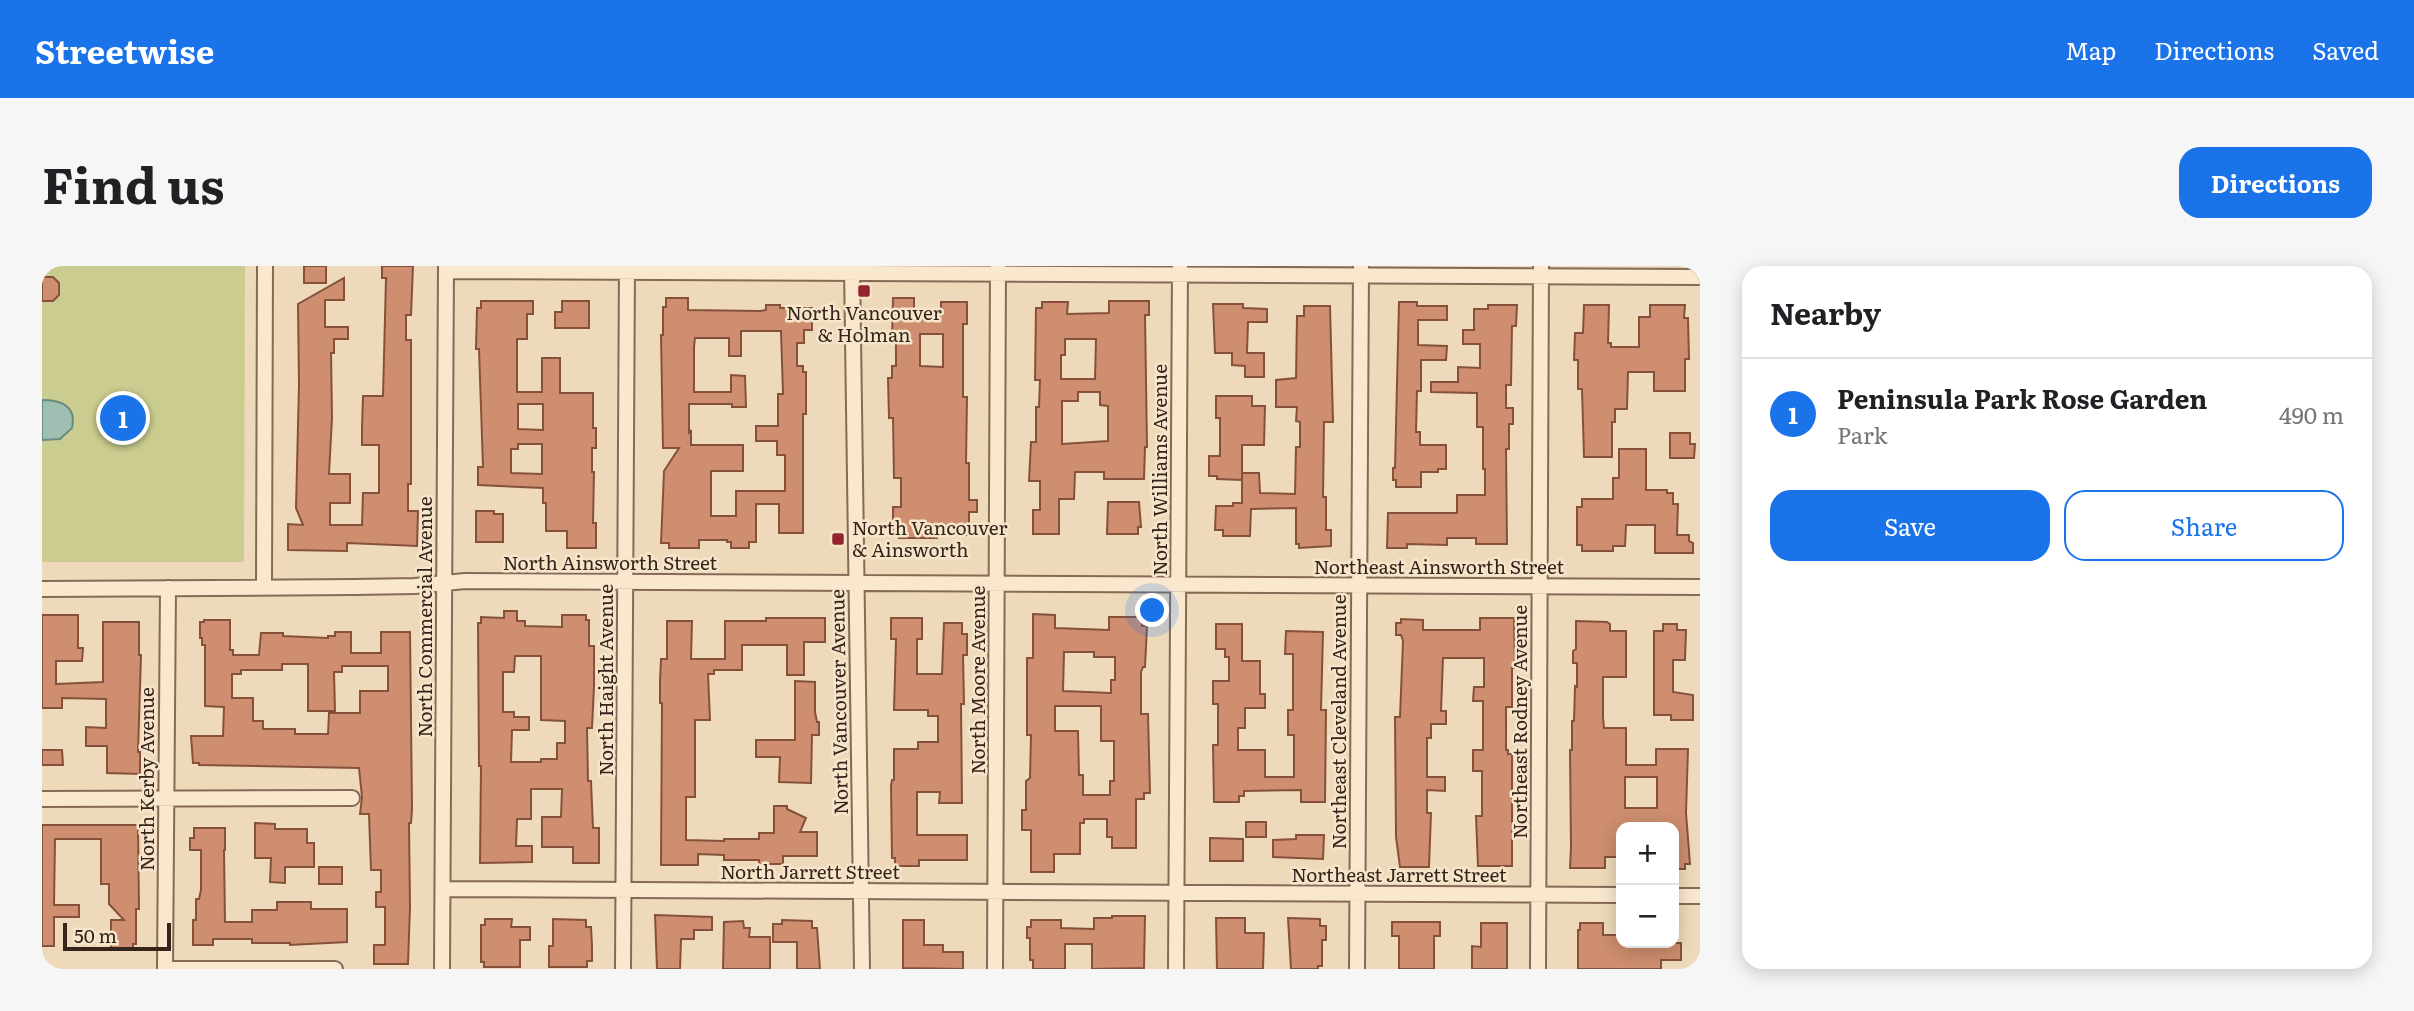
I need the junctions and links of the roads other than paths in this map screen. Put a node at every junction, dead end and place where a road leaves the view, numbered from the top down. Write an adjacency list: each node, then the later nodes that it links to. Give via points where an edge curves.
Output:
1 (265, 266): 17 (street)
2 (446, 268): 3 (street); 11 (street, North Commercial Avenue)
3 (626, 269): 4 (street); 10 (street, North Haight Avenue)
4 (852, 269): 5 (street); 12 (street, North Vancouver Avenue)
5 (998, 270): 6 (street); 13 (street, North Moore Avenue)
6 (1180, 270): 7 (street); 14 (street, North Williams Avenue)
7 (1361, 271): 8 (street); 15 (street, Northeast Cleveland Avenue)
8 (1541, 271): 9 (street); 16 (street, Northeast Rodney Avenue)
9 (1700, 277)
10 (625, 582): 11 (street, North Ainsworth Street); 12 (street, North Ainsworth Street); 25 (street, North Haight Avenue)
11 (444, 583): 17 (street, North Ainsworth Street); 24 (street, North Commercial Avenue)
12 (856, 583): 13 (street, North Ainsworth Street); 26 (street, North Vancouver Avenue)
13 (997, 584): 14 (street, North Ainsworth Street); 27 (street, North Moore Avenue)
14 (1178, 585): 15 (street, Northeast Ainsworth Street); 28 (street, North Williams Avenue)
15 (1358, 585): 16 (street, Northeast Ainsworth Street); 29 (street, Northeast Cleveland Avenue)
16 (1539, 586): 18 (street, Northeast Ainsworth Street); 30 (street, Northeast Rodney Avenue)
17 (264, 587): 19 (street, North Ainsworth Street)
18 (1700, 587)
19 (168, 588): 20 (street, North Ainsworth Street); 21 (street, North Kerby Avenue)
20 (42, 589)
21 (167, 798): 22 (street); 23 (street); 34 (street, North Kerby Avenue)
22 (352, 798)
23 (42, 799)
24 (443, 889): 25 (street, North Jarrett Street); 36 (street, North Commercial Avenue)
25 (624, 890): 26 (street, North Jarrett Street); 37 (street, North Haight Avenue)
26 (861, 891): 27 (street, North Jarrett Street); 38 (street, North Vancouver Avenue)
27 (996, 892): 28 (street, North Jarrett Street); 39 (street, North Moore Avenue)
28 (1177, 893): 29 (street, Northeast Jarrett Street); 40 (street, North Williams Avenue)
29 (1358, 894): 30 (street, Northeast Jarrett Street); 41 (street, Northeast Cleveland Avenue)
30 (1538, 895): 31 (street, Northeast Jarrett Street); 42 (street, Northeast Rodney Avenue)
31 (1616, 895)
32 (1679, 896): 33 (street)
33 (1700, 896)
34 (165, 969): 35 (street)
35 (335, 969)
36 (442, 969)
37 (623, 969)
38 (862, 969)
39 (995, 969)
40 (1176, 969)
41 (1357, 969)
42 (1538, 969)

